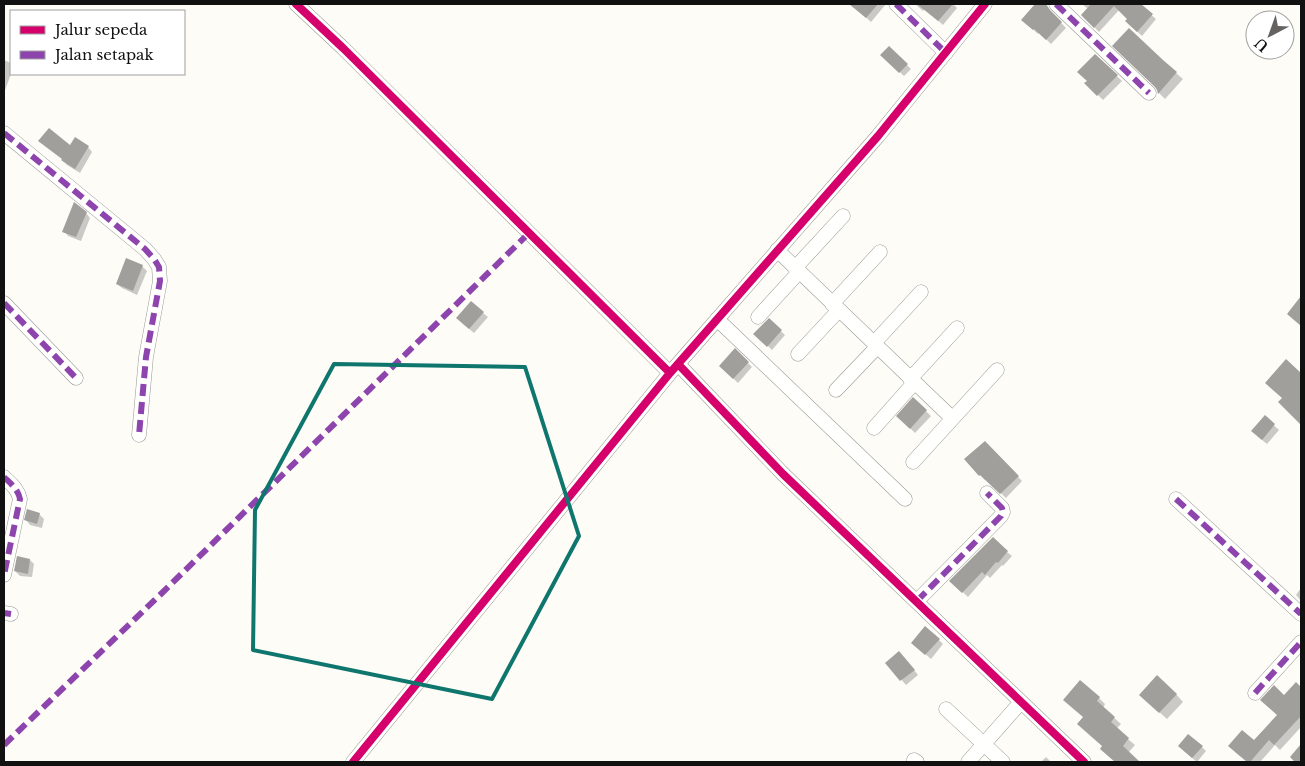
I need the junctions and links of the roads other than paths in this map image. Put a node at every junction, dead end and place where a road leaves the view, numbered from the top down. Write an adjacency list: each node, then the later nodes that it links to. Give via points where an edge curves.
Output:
1 (296, 4): 20 (street)
2 (896, 4): 5 (street)
3 (985, 4): 5 (street)
4 (1056, 4): 6 (street)
5 (946, 53): 9 (street)
6 (1149, 93)
7 (4, 134): 27 (street, via 154,258 160,281 146,357)
8 (843, 216): 11 (street)
9 (777, 250): 11 (street); 16 (street)
10 (880, 252): 14 (street)
11 (797, 270): 14 (street); 15 (street)
12 (921, 292): 18 (street)
13 (4, 303): 22 (street)
14 (835, 307): 18 (street); 19 (street)
15 (758, 317)
16 (717, 319): 20 (street); 31 (street)
17 (957, 328): 23 (street)
18 (875, 345): 23 (street); 24 (street)
19 (798, 354)
20 (674, 369): 34 (street); 41 (street)
21 (997, 370): 25 (street)
22 (76, 378)
23 (912, 381): 25 (street); 26 (street)
24 (836, 390)
25 (952, 418): 28 (street)
26 (874, 428)
27 (139, 435)
28 (913, 462)
29 (4, 477): 33 (street, via 20,499)
30 (987, 493): 34 (street, via 1002,508 1001,516)
31 (905, 499)
32 (1176, 499): 35 (street)
33 (4, 575)
34 (917, 602): 38 (street)
35 (1301, 614)
36 (1301, 642): 37 (street)
37 (1255, 693)
38 (1021, 702): 40 (street); 44 (street)
39 (946, 709): 40 (street)
40 (984, 745): 42 (street); 43 (street)
41 (353, 762)
42 (968, 762)
43 (1003, 762)
44 (1084, 762)

